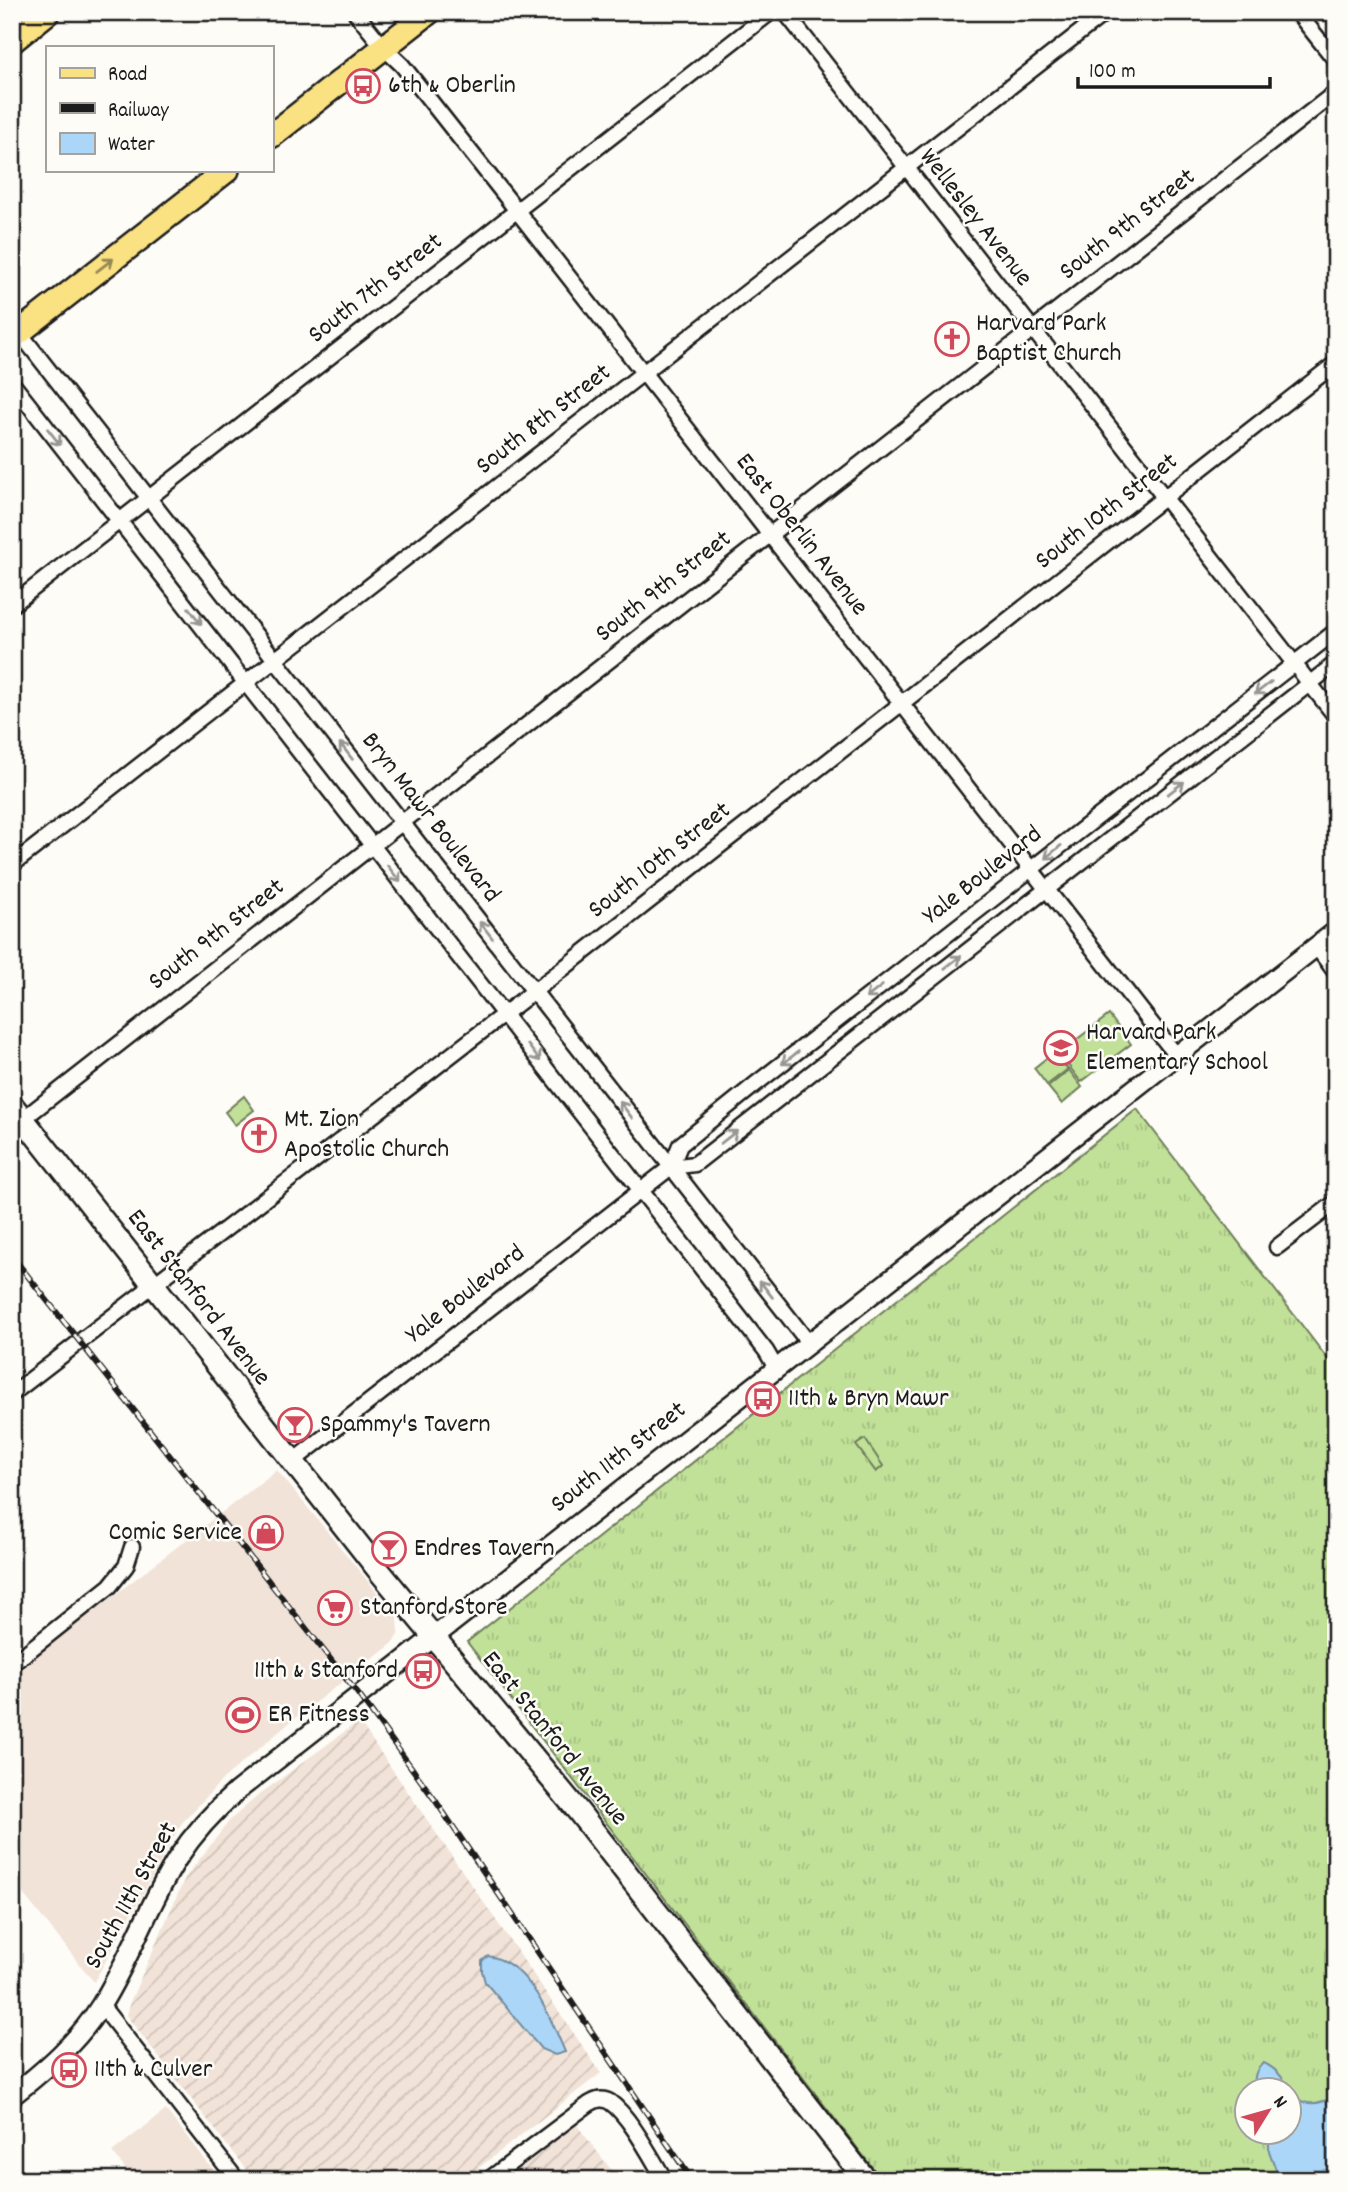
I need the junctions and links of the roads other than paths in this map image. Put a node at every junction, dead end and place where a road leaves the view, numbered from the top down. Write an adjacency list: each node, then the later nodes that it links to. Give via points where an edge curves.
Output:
1 (48, 12): 8 (main road)
2 (355, 12): 9 (street, East Oberlin Avenue)
3 (429, 12): 9 (main road)
4 (771, 12): 15 (street, South 7th Street)
5 (785, 12): 13 (street, Wellesley Avenue)
6 (1105, 12): 13 (street, South 8th Street)
7 (1297, 12): 10 (street)
8 (12, 41)
9 (384, 48): 12 (main road); 15 (street, East Oberlin Avenue)
10 (1336, 61)
11 (1336, 92): 16 (street, South 9th Street)
12 (273, 134)
13 (906, 168): 16 (street, Wellesley Avenue); 19 (street, South 8th Street)
14 (225, 172): 17 (main road, one-way to 14)
15 (517, 210): 19 (street, East Oberlin Avenue); 21 (street, South 7th Street)
16 (1032, 330): 22 (street, Wellesley Avenue); 24 (street, South 9th Street)
17 (15, 331): 21 (street, Bryn Mawr Boulevard)
18 (1336, 363): 22 (street, South 10th Street)
19 (643, 373): 24 (street, East Oberlin Avenue); 27 (street, South 8th Street)
20 (12, 383): 23 (street, one-way to 23)
21 (150, 498): 23 (street, South 7th Street); 27 (street, Bryn Mawr Boulevard)
22 (1164, 498): 29 (street, Wellesley Avenue); 32 (street, South 10th Street)
23 (120, 521): 25 (street, South 7th Street); 30 (street, one-way to 30)
24 (769, 535): 32 (street, East Oberlin Avenue); 34 (street, South 9th Street)
25 (12, 605)
26 (1336, 631): 29 (street, Yale Boulevard)
27 (276, 660): 30 (street, South 8th Street); 34 (street, Bryn Mawr Boulevard, one-way to 27)
28 (1336, 663): 31 (street, Yale Boulevard)
29 (1294, 664): 31 (street, Wellesley Avenue); 37 (street, Yale Boulevard, one-way to 37)
30 (247, 683): 35 (street); 36 (street, South 8th Street)
31 (1310, 684): 33 (street, Wellesley Avenue); 38 (street, Yale Boulevard, one-way to 31)
32 (901, 703): 37 (street, East Oberlin Avenue); 42 (street, South 10th Street)
33 (1336, 717)
34 (402, 823): 35 (street, South 9th Street); 42 (street, Bryn Mawr Boulevard, one-way to 34)
35 (372, 846): 43 (street, one-way to 43); 45 (street, South 9th Street)
36 (12, 866)
37 (1031, 869): 38 (street, East Oberlin Avenue); 46 (street, Yale Boulevard, one-way to 46, via 680,1144)
38 (1047, 889): 44 (street, East Oberlin Avenue); 46 (street, Yale Boulevard, one-way to 38, via 695,1164)
39 (1336, 931): 40 (street, South 11th Street)
40 (1315, 946): 41 (street); 44 (street, South 11th Street)
41 (1336, 973)
42 (534, 991): 43 (street, South 10th Street); 46 (street, Bryn Mawr Boulevard, one-way to 42)
43 (504, 1014): 47 (street, one-way to 47); 50 (street, South 10th Street)
44 (1176, 1055): 51 (street, South 11th Street)
45 (18, 1112): 50 (main road, East Stanford Avenue)
46 (671, 1167): 47 (street, Yale Boulevard); 51 (street, Bryn Mawr Boulevard, one-way to 46)
47 (640, 1191): 52 (street); 54 (street, Yale Boulevard)
48 (1336, 1202): 49 (street)
49 (1276, 1247)
50 (153, 1286): 53 (street, South 10th Street); 54 (main road, East Stanford Avenue)
51 (808, 1342): 52 (street, South 11th Street)
52 (776, 1368): 56 (street, South 11th Street)
53 (12, 1394)
54 (292, 1462): 56 (main road, East Stanford Avenue)
55 (132, 1547): 57 (street, via 126,1566 110,1586)
56 (433, 1636): 58 (street, South 11th Street, via 211,1815 176,1861); 63 (main road, East Stanford Avenue, via 578,1811)
57 (12, 1664)
58 (101, 2005): 59 (street, South 11th Street, via 61,2055); 60 (street)
59 (12, 2096)
60 (237, 2180)
61 (488, 2180): 62 (street, via 600,2099 609,2101 630,2124)
62 (665, 2180)
63 (866, 2180)

